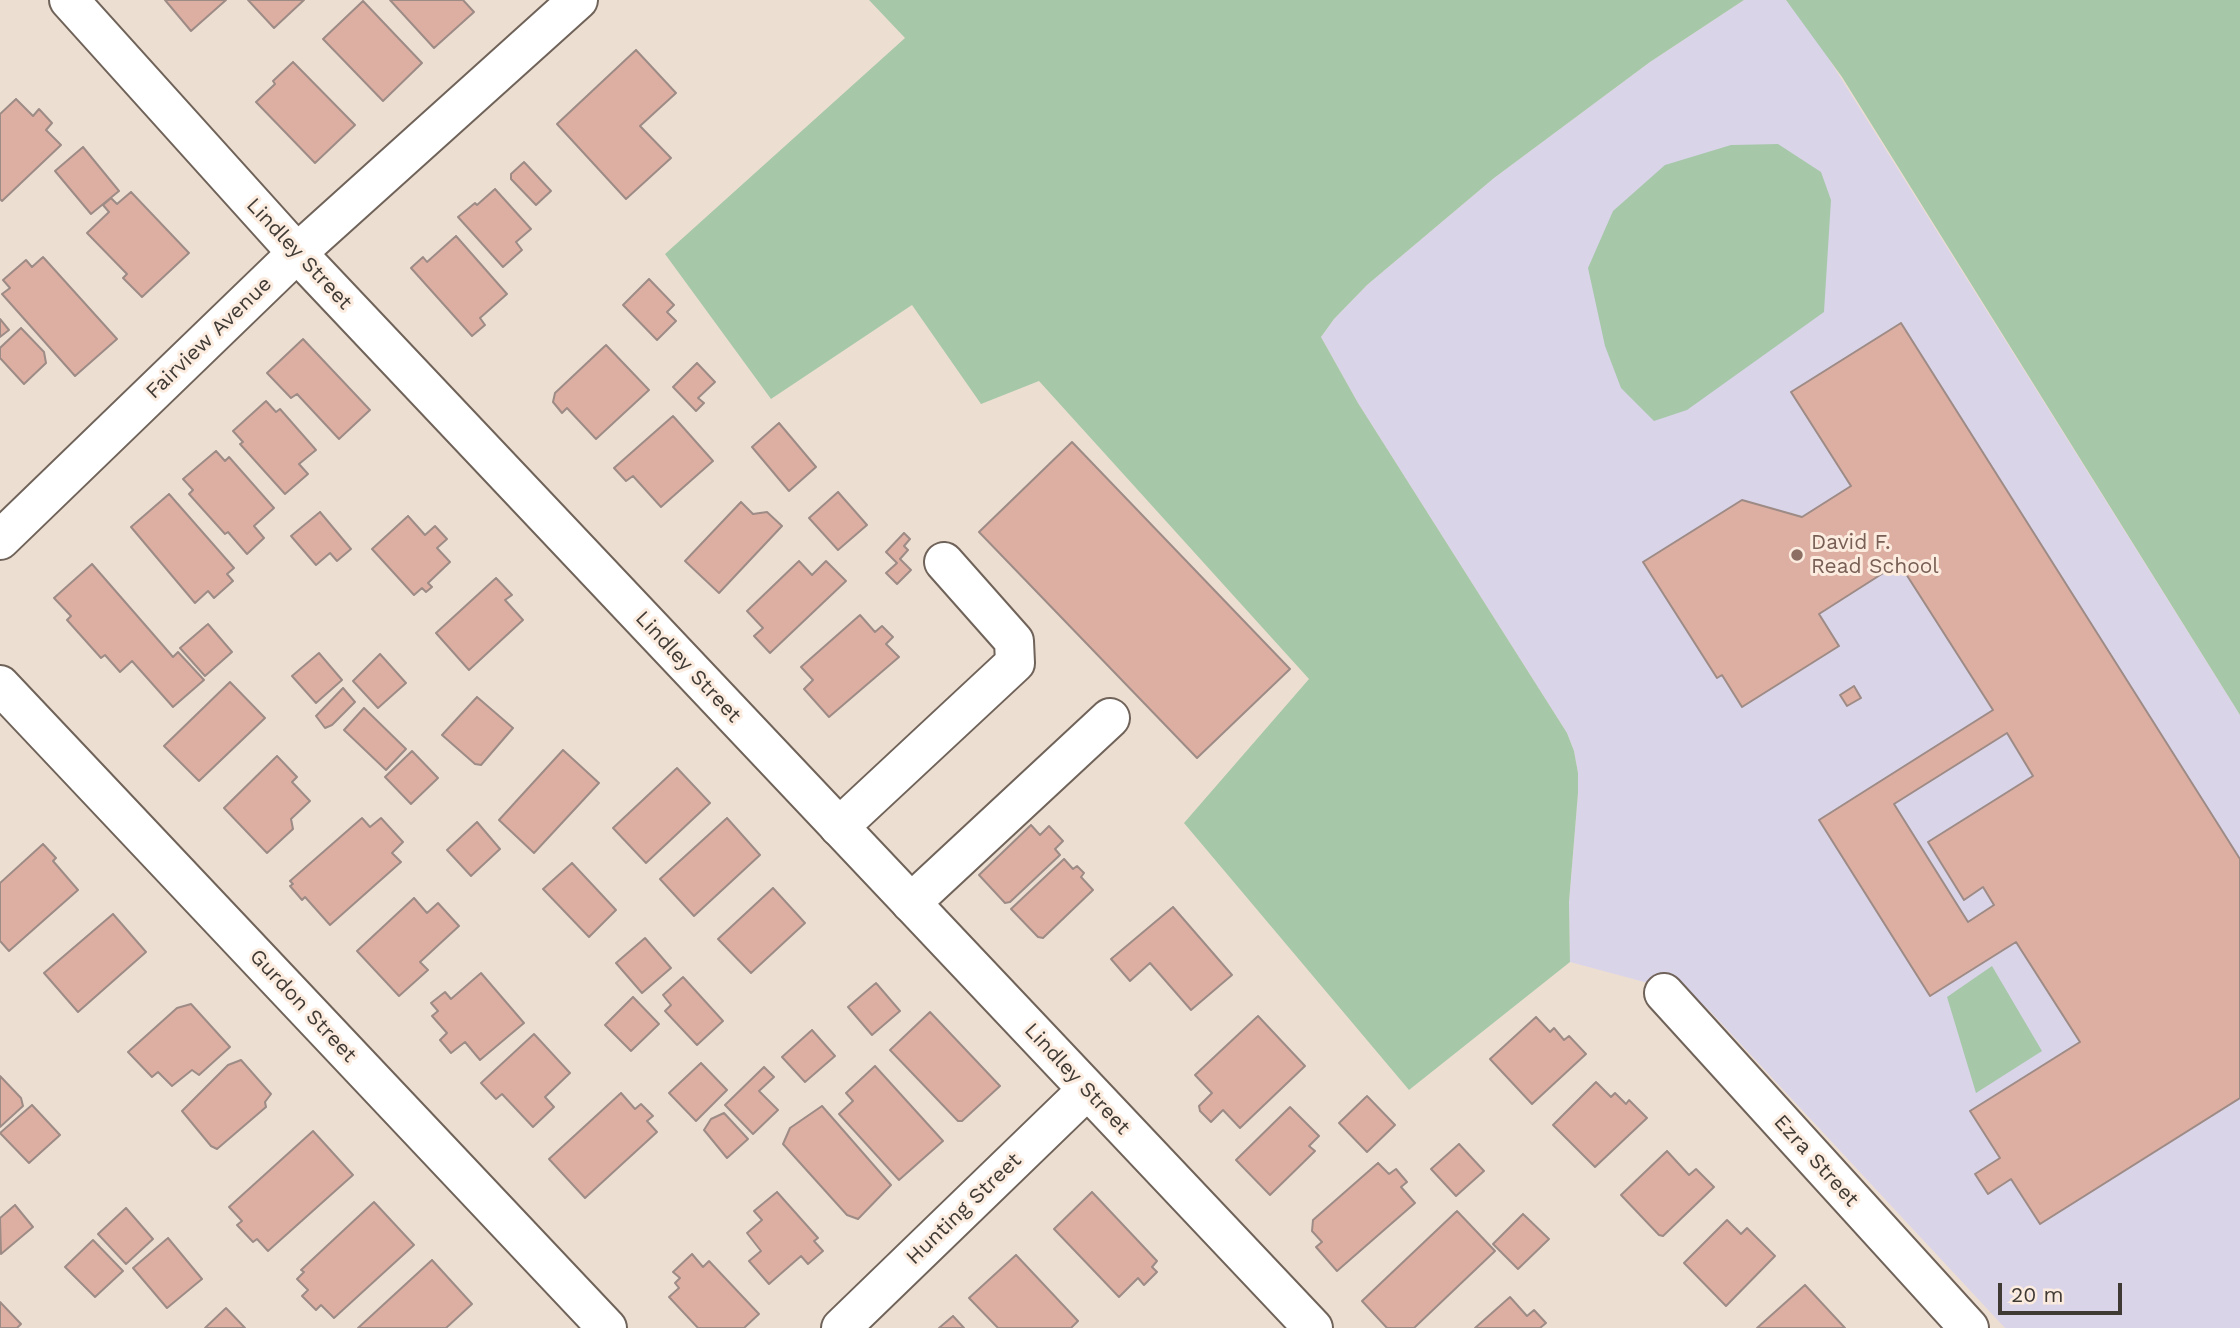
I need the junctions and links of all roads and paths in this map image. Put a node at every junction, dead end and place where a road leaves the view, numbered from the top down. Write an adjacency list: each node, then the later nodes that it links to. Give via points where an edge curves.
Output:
1 (69, 0): 3 (street, Lindley Street)
2 (578, 0): 3 (street, Fairview Avenue)
3 (297, 253): 4 (street, Fairview Avenue); 8 (street, Lindley Street)
4 (0, 540)
5 (944, 562): 8 (street, via 1014,641 1015,663)
6 (0, 685): 12 (street, Gurdon Street)
7 (1110, 718): 9 (street)
8 (839, 827): 9 (street, Lindley Street)
9 (911, 902): 11 (street, Lindley Street)
10 (1664, 993): 15 (street, Ezra Street)
11 (1087, 1090): 13 (street, Hunting Street); 14 (street, Lindley Street)
12 (607, 1328)
13 (841, 1328)
14 (1313, 1328)
15 (1969, 1328)

